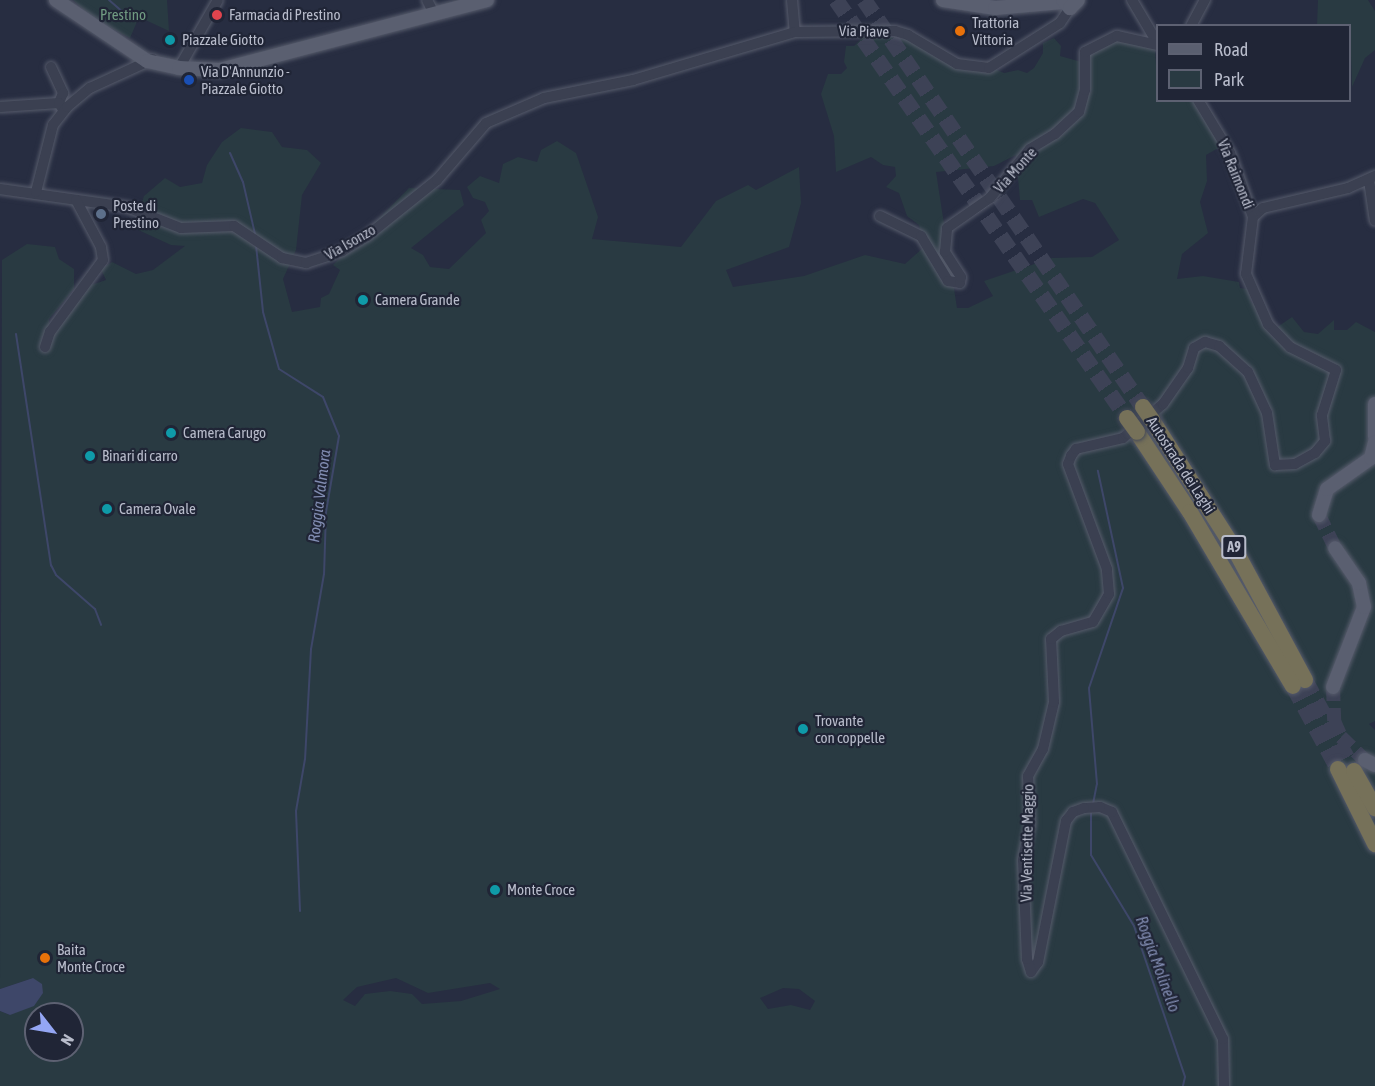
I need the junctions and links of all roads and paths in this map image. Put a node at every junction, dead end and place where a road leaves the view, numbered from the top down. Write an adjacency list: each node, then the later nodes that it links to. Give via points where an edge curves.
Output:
1 (56, 0): 12 (main road)
2 (487, 0): 9 (main road)
3 (792, 0): 11 (street)
4 (943, 0): 8 (main road, via 987,8)
5 (1132, 0): 13 (street)
6 (1205, 0): 10 (street)
7 (220, 1): 18 (street)
8 (1069, 3): 11 (street, Via Piave, via 1066,18 1001,63 978,69 957,64 895,31)
9 (430, 6): 18 (main road, via 245,67)
10 (1192, 24)
11 (795, 32): 19 (street, Via Piave)
12 (107, 36): 15 (main road); 16 (main road)
13 (1156, 41)
14 (1156, 44): 27 (street, Via Monte, via 1117,36 1085,52 1085,90 1079,112 1055,134 1030,149 990,198 947,228 945,252 961,277 960,283 948,281 921,236)
15 (164, 62): 16 (main road); 18 (main road)
16 (137, 64): 22 (street)
17 (51, 67): 22 (street, via 63,93)
18 (182, 68)
19 (633, 80): 26 (street, Via Isonzo, via 544,98 486,123 420,194 367,236 319,260 290,261 234,226 181,228 127,207)
20 (1199, 102): 28 (street, Via Raimondi, via 1230,153)
21 (0, 107): 22 (street)
22 (62, 107): 25 (street, via 44,150)
23 (1372, 178): 28 (street, via 1263,208); 29 (street)
24 (0, 189): 25 (street, Via Isonzo)
25 (36, 192): 26 (street, Via Isonzo)
26 (76, 200): 30 (street, via 103,261 50,332)
27 (880, 216)
28 (1253, 217): 42 (street, Via Ventisette Maggio, via 1246,274 1254,299 1282,343 1336,370 1322,415 1325,441 1315,453 1295,464 1275,465 1267,412 1248,372 1219,346 1205,342 1194,348 1172,395 1123,438 1076,449 1069,470 1097,538 1110,584 1106,605 1093,622 1061,631 1051,639 1056,685 1048,737 1027,785 1030,823 1024,876 1027,959 1031,972 1038,962 1062,832 1070,815 1088,807 1108,809 1117,818 1218,1028 1225,1049)
29 (1375, 221)
30 (45, 347)
31 (1375, 404): 34 (main road)
32 (1148, 414): 33 (highway, Autostrada dei Laghi / A9, bridge, via 1234,548 1299,683)
33 (1127, 418)
34 (1375, 437)
35 (1375, 442): 36 (main road, via 1371,458 1327,489)
36 (1319, 515)
37 (1335, 548): 38 (main road, via 1359,583 1364,607)
38 (1333, 687)
39 (1358, 766): 40 (highway); 41 (highway)
40 (1375, 808)
41 (1375, 844)
42 (1224, 1086)

